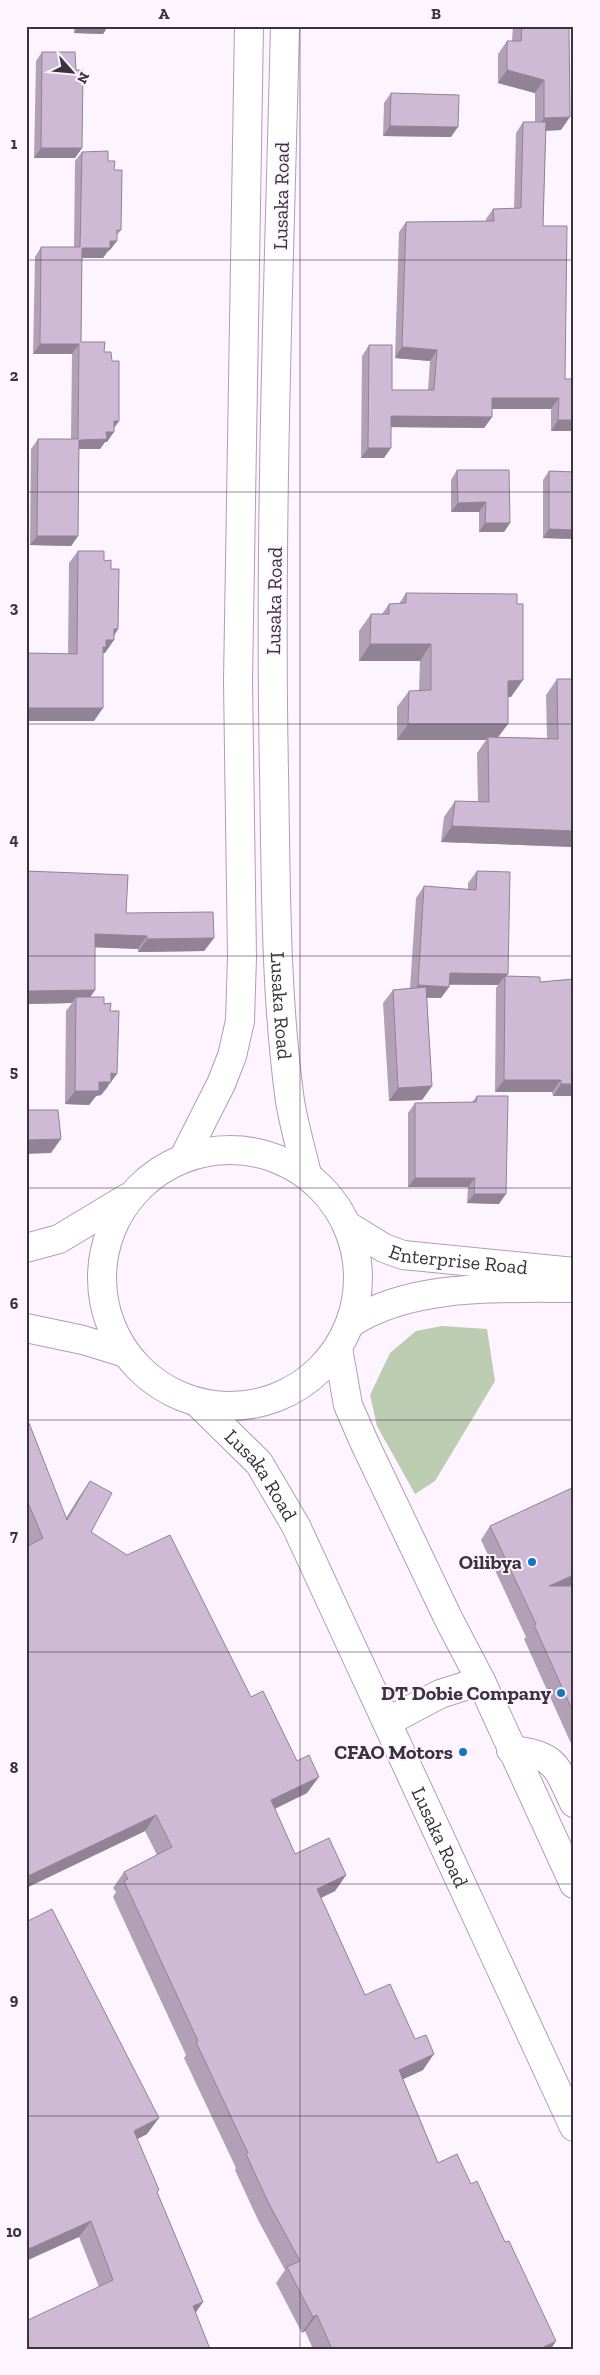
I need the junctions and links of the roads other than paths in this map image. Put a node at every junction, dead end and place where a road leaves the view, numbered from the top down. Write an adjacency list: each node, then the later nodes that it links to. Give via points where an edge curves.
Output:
1 (249, 26): 3 (main road, Lusaka Road, via 238,681 240,1021 221,1084)
2 (285, 26): 4 (main road, Lusaka Road, via 274,568 276,915 282,1032 290,1104)
3 (183, 1159): 4 (main road, via 214,1151 247,1150 278,1158); 5 (main road, via 154,1175)
4 (307, 1174): 6 (main road, via 331,1198)
5 (134, 1194): 7 (main road, via 59,1239); 13 (main road, via 114,1223 104,1255 102,1289 109,1322)
6 (348, 1226): 8 (main road, Enterprise Road, via 384,1248 404,1255); 10 (main road, via 357,1258 358,1283)
7 (26, 1248)
8 (574, 1272)
9 (574, 1288): 10 (main road, Enterprise Road, via 442,1292 392,1305)
10 (351, 1323): 12 (main road)
11 (26, 1328): 13 (main road)
12 (338, 1348): 14 (main road, via 318,1372 298,1387 262,1403 231,1407); 15 (main road, via 348,1405 361,1436)
13 (125, 1352): 14 (main road, via 157,1385)
14 (198, 1404): 16 (main road, Lusaka Road, via 259,1463 268,1478 296,1526)
15 (481, 1681): 16 (main road, via 440,1694); 17 (main road)
16 (387, 1722): 20 (main road, Lusaka Road)
17 (511, 1750): 18 (main road, via 532,1752 547,1758 559,1771); 19 (main road)
18 (574, 1804)
19 (574, 1884)
20 (574, 2127)

